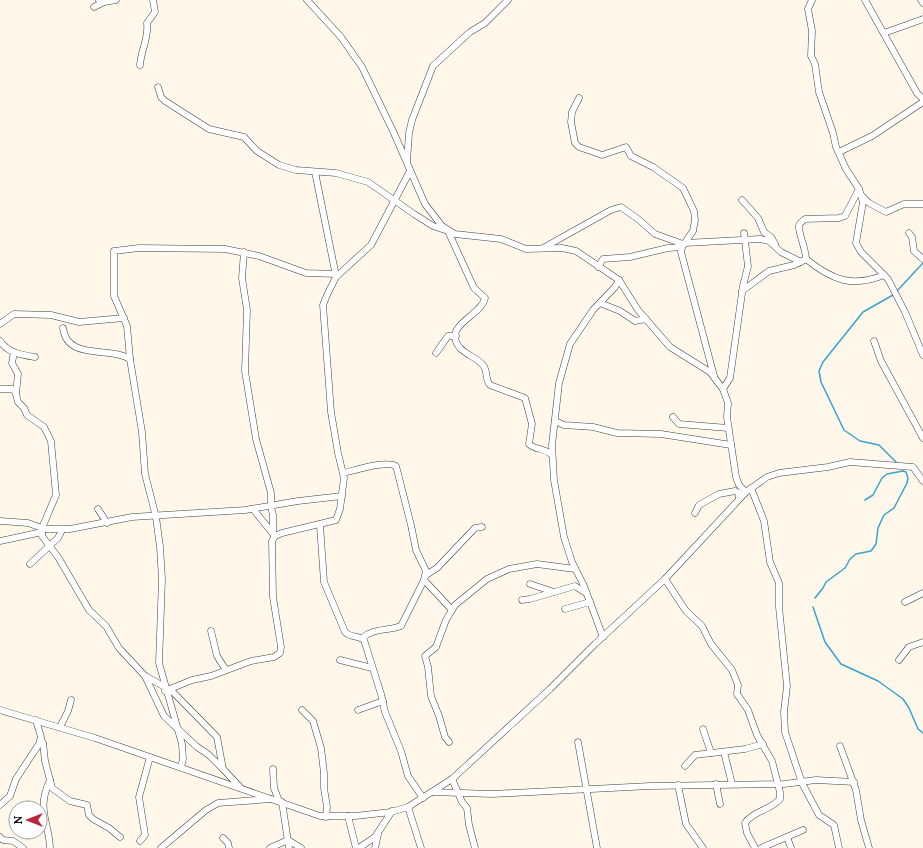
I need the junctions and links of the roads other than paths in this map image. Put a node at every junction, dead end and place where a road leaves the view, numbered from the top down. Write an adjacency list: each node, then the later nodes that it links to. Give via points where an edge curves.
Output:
1 (116, 0): 8 (street)
2 (153, 0): 13 (street, via 155,12 146,23 147,37)
3 (307, 0): 18 (street, via 341,37 362,67)
4 (508, 0): 18 (street, via 433,66 412,120)
5 (812, 0): 17 (street, via 808,9 812,31 810,56 815,64 819,92)
6 (865, 0): 12 (street)
7 (921, 0): 9 (street)
8 (102, 1): 10 (street)
9 (923, 3)
10 (94, 7)
11 (921, 21): 12 (street)
12 (884, 33): 16 (street)
13 (140, 65)
14 (158, 87): 20 (street, via 165,101 205,128 244,137 264,156 279,165)
15 (579, 98): 29 (street, via 571,115 571,125 578,147 602,155 626,147 631,156 681,185 695,215 693,231)
16 (922, 98): 17 (street, via 872,136)
17 (839, 152): 21 (street)
18 (407, 163): 19 (street)
19 (410, 171): 23 (street); 26 (street, via 433,216)
20 (315, 172): 23 (street, via 336,173 368,182); 37 (street)
21 (859, 189): 22 (street); 34 (street, via 845,216 805,219 800,223 799,228 806,249)
22 (862, 196): 25 (street, via 886,212 904,204); 36 (street, via 863,208 856,243 861,252)
23 (395, 200): 26 (street, via 433,226); 37 (street, via 371,245)
24 (742, 200): 30 (street, via 757,216 764,231)
25 (923, 204)
26 (448, 231): 31 (street, via 464,236 501,239 526,249); 45 (street, via 474,288 485,298 458,327)
27 (909, 233): 33 (street, via 914,251)
28 (744, 236): 29 (street); 30 (street, via 769,241); 39 (street, via 748,266)
29 (683, 245): 31 (street, via 655,234 621,207); 35 (street, via 630,257 603,259); 53 (street, via 681,252)
30 (777, 247): 34 (street, via 781,252)
31 (541, 248): 35 (street, via 576,251)
32 (244, 252): 37 (street, via 274,260 306,273); 41 (street, via 168,248 139,248 114,252 114,296); 70 (street, via 242,278 247,310 245,371 256,439 270,487)
33 (923, 259)
34 (803, 261): 36 (street, via 843,280 864,282); 39 (street, via 769,271)
35 (598, 267): 38 (street)
36 (884, 275): 50 (street, via 905,312)
37 (336, 276): 63 (street, via 327,294 323,316 330,372 331,412)
38 (619, 280): 40 (street); 42 (street)
39 (742, 291): 55 (street, via 730,378)
40 (600, 303): 42 (street, via 620,311 635,321); 58 (street, via 570,344 559,383)
41 (124, 318): 43 (street, via 79,322 51,315 14,314); 52 (street, via 129,333)
42 (646, 320): 53 (street, via 670,347)
43 (0, 324)
44 (63, 328): 52 (street, via 65,337 81,350 120,354)
45 (456, 336): 49 (street, via 448,336); 62 (street, via 460,347 484,366 490,385 525,398 532,424 529,444)
46 (0, 341): 48 (street)
47 (874, 341): 60 (street)
48 (14, 352): 51 (street); 56 (street, via 12,363 18,375)
49 (436, 353)
50 (923, 354)
51 (35, 357)
52 (130, 359): 74 (street, via 148,489)
53 (714, 377): 55 (street)
54 (0, 389): 56 (street, via 12,389)
55 (723, 390): 59 (street, via 728,403)
56 (16, 392): 79 (street, via 18,402 26,415 44,427 51,441 56,495)
57 (673, 416): 59 (street, via 679,424)
58 (555, 421): 61 (street, via 564,425 593,427 617,433 661,434); 62 (street)
59 (728, 428): 61 (street)
60 (923, 438)
61 (731, 445): 64 (street)
62 (552, 455): 85 (street, via 558,510)
63 (344, 473): 68 (street); 86 (street, via 375,466 396,466)
64 (736, 477): 66 (street, via 739,484); 67 (street)
65 (923, 481): 66 (street, via 913,467 850,462 773,474)
66 (748, 490): 69 (street); 131 (street, via 764,521 770,562 780,583 779,607 787,686 784,728)
67 (735, 491): 69 (street, via 739,493); 73 (street, via 719,494 699,505)
68 (342, 496): 70 (street); 77 (street, via 338,518)
69 (739, 499): 87 (street)
70 (271, 507): 72 (street); 81 (street)
71 (98, 509): 76 (street)
72 (252, 509): 74 (street); 81 (street)
73 (695, 513)
74 (156, 517): 76 (street); 106 (street, via 162,579 159,663)
75 (0, 521): 79 (street, via 28,523)
76 (107, 523): 80 (street)
77 (320, 525): 81 (street); 99 (street, via 325,586 345,632)
78 (482, 527): 86 (street, via 475,528)
79 (42, 530): 80 (street); 82 (street); 83 (street)
80 (62, 530): 83 (street, via 58,538)
81 (275, 536): 104 (street, via 272,546 273,592 280,652 274,657 251,661)
82 (0, 541)
83 (49, 545): 84 (street); 105 (street, via 89,610 106,626 119,648)
84 (30, 564)
85 (575, 569): 91 (street); 96 (street, via 537,564 509,569 481,582)
86 (425, 578): 96 (street); 99 (street, via 401,626 375,631)
87 (665, 579): 98 (street); 119 (street, via 686,611 702,626 711,644 732,670 738,685 737,694 748,710)
88 (530, 584): 89 (street)
89 (554, 592): 91 (street, via 575,586); 92 (street)
90 (923, 593): 94 (street)
91 (587, 594): 93 (street)
92 (522, 600)
93 (590, 602): 95 (street); 98 (street)
94 (905, 602)
95 (565, 609)
96 (452, 610): 117 (street, via 436,647 425,656 430,696 445,737)
97 (210, 631): 104 (street, via 217,656)
98 (603, 637): 128 (street)
99 (362, 638): 103 (street)
100 (923, 642): 102 (street, via 909,647)
101 (340, 660): 103 (street)
102 (899, 660)
103 (372, 668): 108 (street)
104 (226, 670): 106 (street)
105 (144, 676): 106 (street); 114 (street, via 162,713)
106 (167, 689): 114 (street); 126 (street, via 217,737)
107 (71, 700): 113 (street)
108 (383, 701): 111 (street); 140 (street, via 408,776)
109 (0, 710): 112 (street)
110 (302, 710): 147 (street, via 313,721 321,748)
111 (358, 710)
112 (36, 720): 113 (street); 116 (street)
113 (60, 727): 123 (street)
114 (176, 727): 125 (street, via 183,752); 126 (street)
115 (703, 729): 122 (street)
116 (41, 740): 129 (street); 143 (street, via 16,779 10,796)
117 (450, 742)
118 (578, 742): 137 (street)
119 (763, 744): 121 (street, via 745,750); 134 (street, via 774,768)
120 (840, 746): 130 (street)
121 (724, 752): 122 (street); 133 (street)
122 (711, 753): 124 (street, via 693,755)
123 (150, 757): 125 (street); 155 (street, via 139,797 145,835)
124 (685, 766)
125 (181, 767): 136 (street)
126 (223, 768): 136 (street)
127 (274, 770): 141 (street, via 274,788)
128 (452, 779): 138 (street); 139 (street)
129 (50, 780): 151 (street, via 52,788 70,801 87,805 89,815 93,819); 158 (street, via 43,808 50,836)
130 (854, 782): 131 (street, via 816,780); 173 (street)
131 (802, 783): 134 (street); 172 (street, via 819,815 834,825)
132 (716, 784): 133 (street); 135 (street); 142 (street)
133 (732, 784): 134 (street)
134 (777, 784): 169 (street, via 781,797 774,806 751,817 745,823)
135 (678, 785): 137 (street); 168 (street, via 686,824)
136 (242, 788): 141 (street)
137 (586, 789): 139 (street, via 492,794); 167 (street)
138 (432, 792): 139 (street); 140 (street)
139 (459, 793): 166 (street, via 469,813 468,824)
140 (423, 798): 144 (street)
141 (278, 801): 147 (street); 154 (street); 159 (street, via 218,803 206,810)
142 (720, 804)
143 (0, 805)
144 (408, 807): 145 (street); 165 (street)
145 (392, 811): 146 (street); 149 (street)
146 (348, 816): 147 (street); 156 (street)
147 (326, 817)
148 (803, 830): 152 (street)
149 (378, 834): 156 (street, via 369,842); 164 (street)
150 (0, 837): 157 (street, via 13,841)
151 (120, 837)
152 (787, 837): 170 (street); 171 (street)
153 (223, 838): 160 (street)
154 (288, 840): 161 (street); 162 (street); 163 (street)
155 (140, 841)
156 (355, 847)
157 (23, 848)
158 (50, 848)
159 (162, 848)
160 (229, 848)
161 (270, 848)
162 (289, 848)
163 (301, 848)
164 (375, 848)
165 (422, 848)
166 (475, 848)
167 (597, 848)
168 (703, 848)
169 (755, 848)
170 (761, 848)
171 (791, 848)
172 (839, 848)
173 (869, 848)

